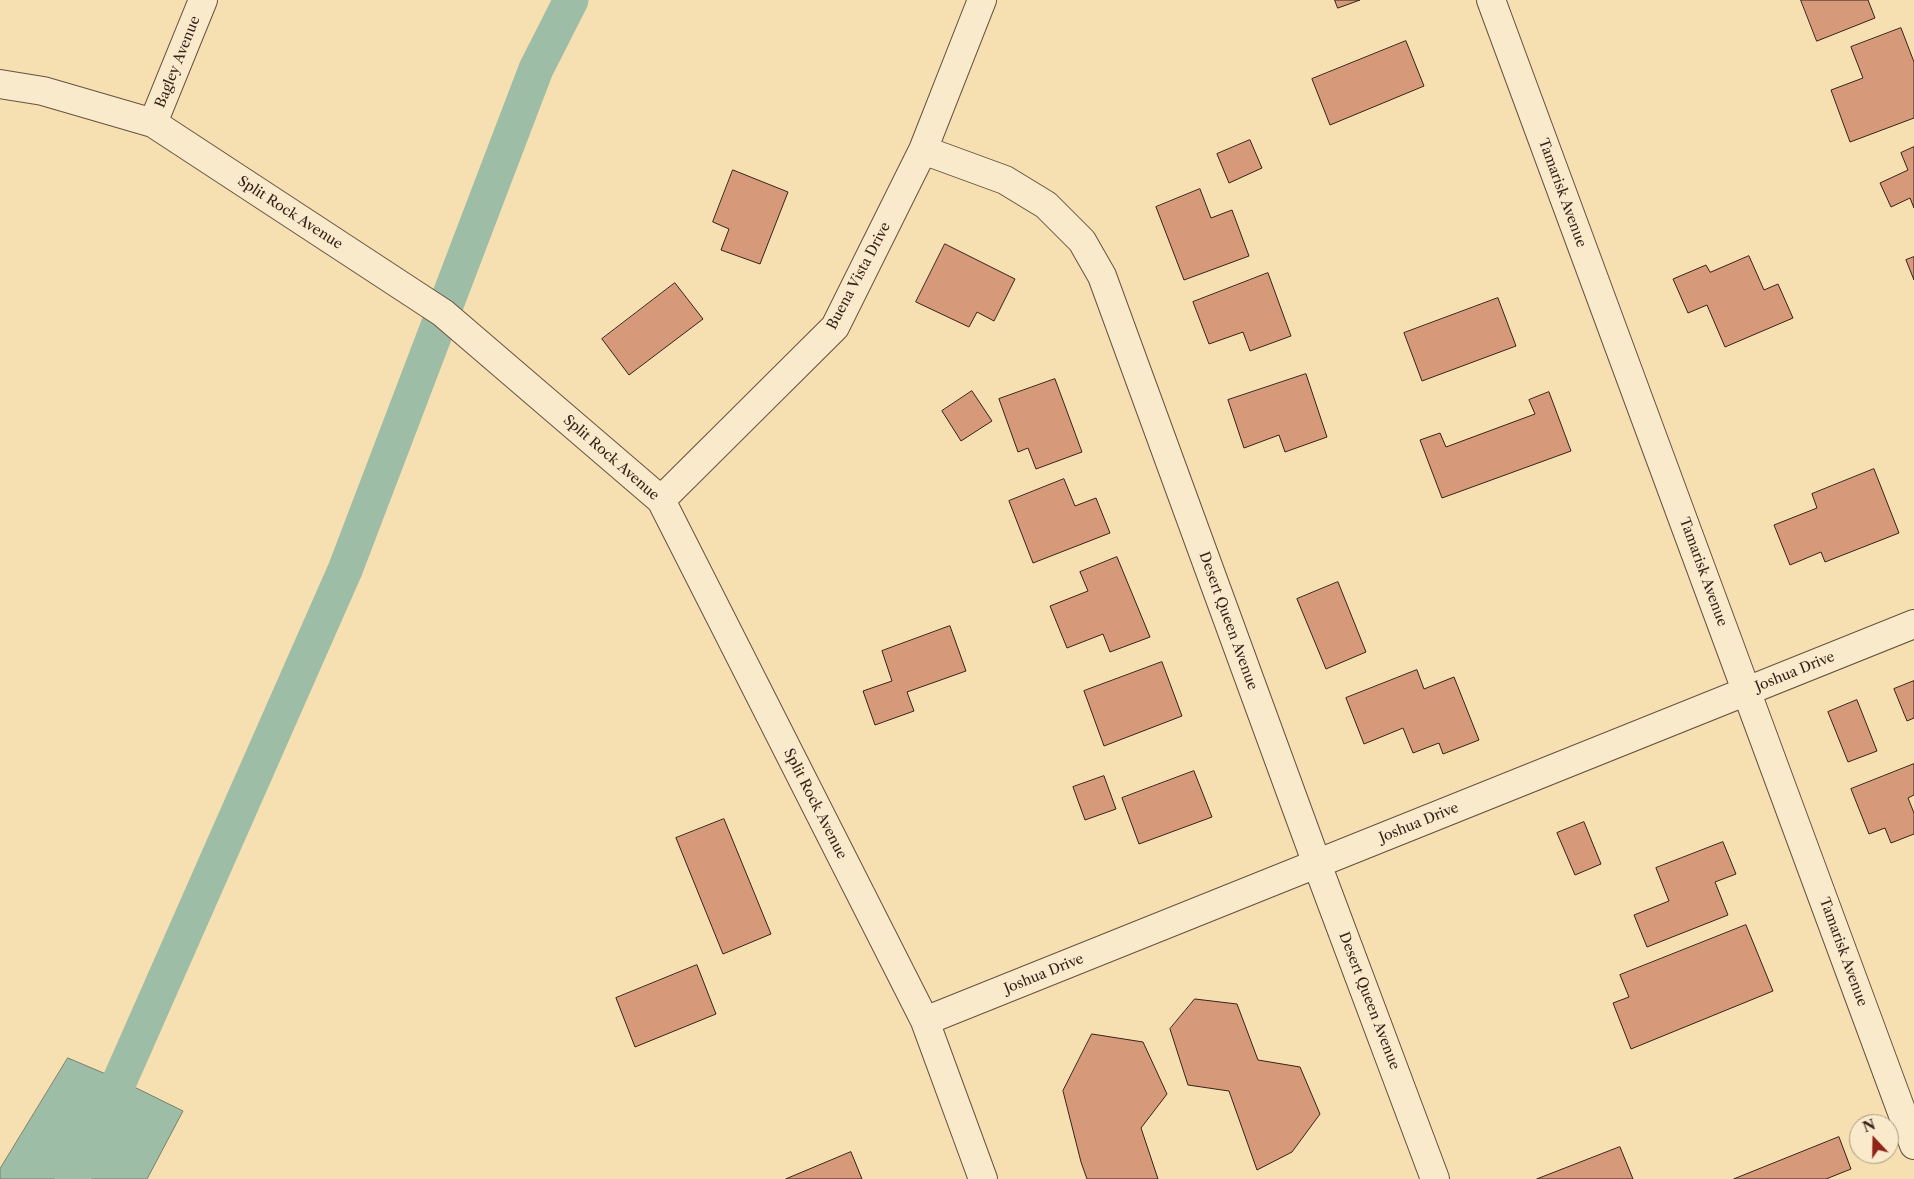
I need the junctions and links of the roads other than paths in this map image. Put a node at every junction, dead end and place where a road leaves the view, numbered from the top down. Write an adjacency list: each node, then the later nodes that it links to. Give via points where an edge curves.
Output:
1 (203, 0): 5 (street, Bagley Avenue)
2 (982, 0): 6 (street, Buena Vista Drive)
3 (1491, 0): 9 (street, Tamarisk Avenue)
4 (0, 84): 5 (street, Split Rock Avenue, via 43,91)
5 (153, 123): 7 (street, Split Rock Avenue, via 443,313)
6 (923, 150): 7 (street, Buena Vista Drive, via 835,327); 10 (street, Desert Queen Avenue, via 1005,180 1046,205 1082,241 1102,276)
7 (661, 500): 11 (street, Split Rock Avenue)
8 (1914, 624): 9 (street, Joshua Drive)
9 (1747, 691): 10 (street, Joshua Drive); 12 (street, Tamarisk Avenue)
10 (1317, 864): 11 (street, Joshua Drive); 14 (street, Desert Queen Avenue)
11 (925, 1021): 13 (street, Split Rock Avenue)
12 (1914, 1145)
13 (984, 1179)
14 (1435, 1179)

